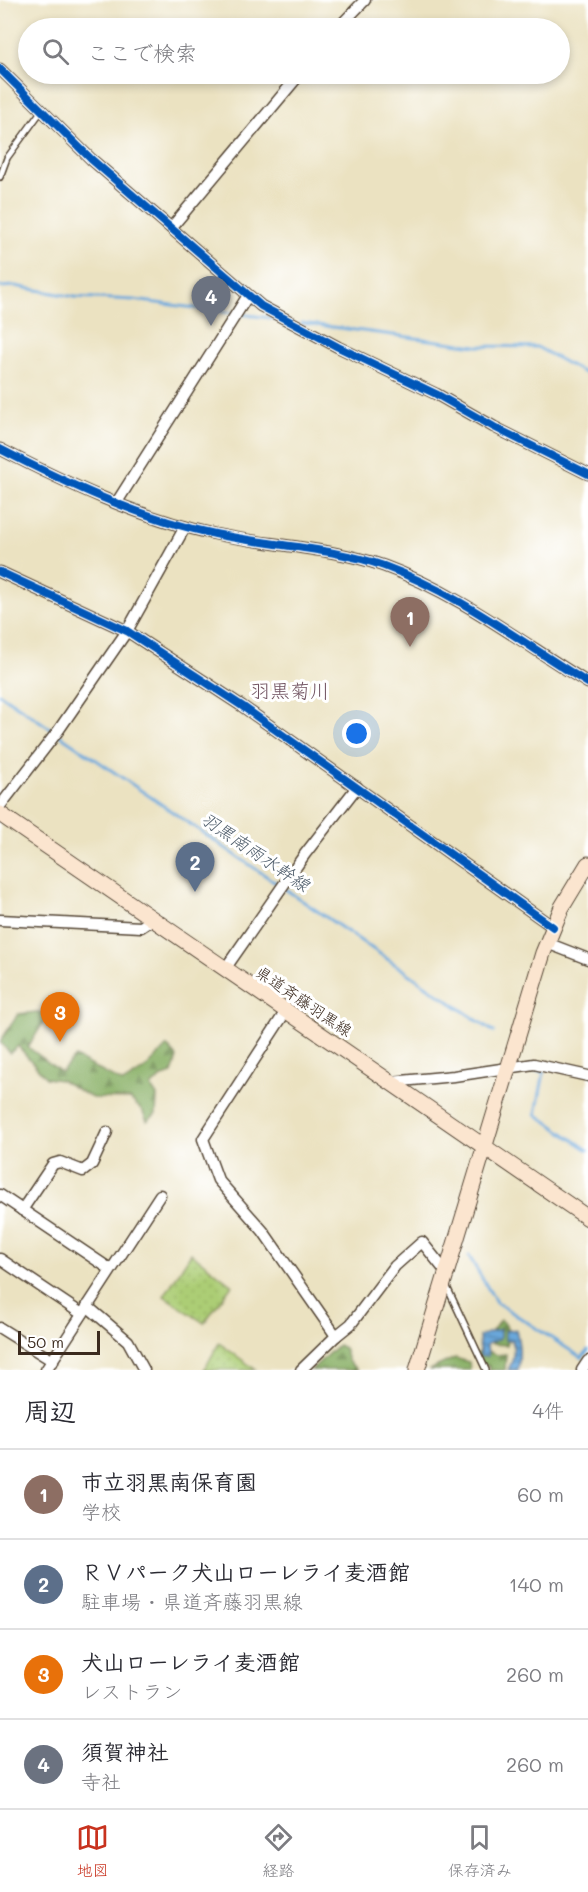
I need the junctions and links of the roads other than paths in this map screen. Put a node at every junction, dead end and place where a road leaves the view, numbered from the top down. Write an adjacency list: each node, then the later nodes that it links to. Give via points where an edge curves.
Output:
1 (365, 0): 2 (street)
2 (348, 18)
3 (0, 69): 5 (street)
4 (292, 84): 7 (street)
5 (42, 110): 6 (lane, via 7,158); 7 (street)
6 (0, 177)
7 (171, 228): 8 (street)
8 (248, 297): 10 (street); 11 (street)
9 (0, 449): 11 (street, via 58,480)
10 (588, 474)
11 (117, 502): 12 (street)
12 (185, 527): 14 (street); 15 (street, via 356,557 401,573 487,616)
13 (0, 572): 14 (street)
14 (127, 631): 16 (street); 17 (street)
15 (588, 683)
16 (357, 787): 22 (street); 25 (street)
17 (0, 807)
18 (0, 814): 20 (main road, 県道斉藤羽黒線)
19 (586, 872): 22 (main road)
20 (153, 919): 21 (street, via 141,927); 25 (main road, 県道斉藤羽黒線)
21 (0, 920)
22 (553, 927): 23 (main road)
23 (547, 943): 24 (street); 27 (main road)
24 (588, 959)
25 (225, 969): 26 (main road, 県道斉藤羽黒線)
26 (286, 1011): 29 (main road, 県道斉藤羽黒線); 41 (street, via 203,1139 218,1180 263,1231)
27 (507, 1067): 28 (street, via 546,1065); 29 (street); 31 (main road)
28 (588, 1076)
29 (391, 1082): 31 (main road, 県道斉藤羽黒線)
30 (107, 1132): 34 (street, via 92,1164 83,1171 60,1162 53,1164)
31 (483, 1145): 35 (main road, 県道斉藤羽黒線); 38 (main road)
32 (160, 1195): 37 (street)
33 (0, 1196): 34 (street)
34 (21, 1210): 37 (street)
35 (588, 1218)
36 (0, 1259): 39 (street)
37 (110, 1269): 39 (street)
38 (444, 1276): 41 (street, via 422,1242 395,1266 351,1324); 46 (main road); 47 (lane)
39 (85, 1310): 43 (street); 44 (street, via 128,1341)
40 (0, 1328): 43 (street)
41 (336, 1336): 45 (street)
42 (588, 1361): 48 (street)
43 (49, 1365)
44 (144, 1370)
45 (301, 1370)
46 (417, 1370)
47 (486, 1370)
48 (582, 1370)

